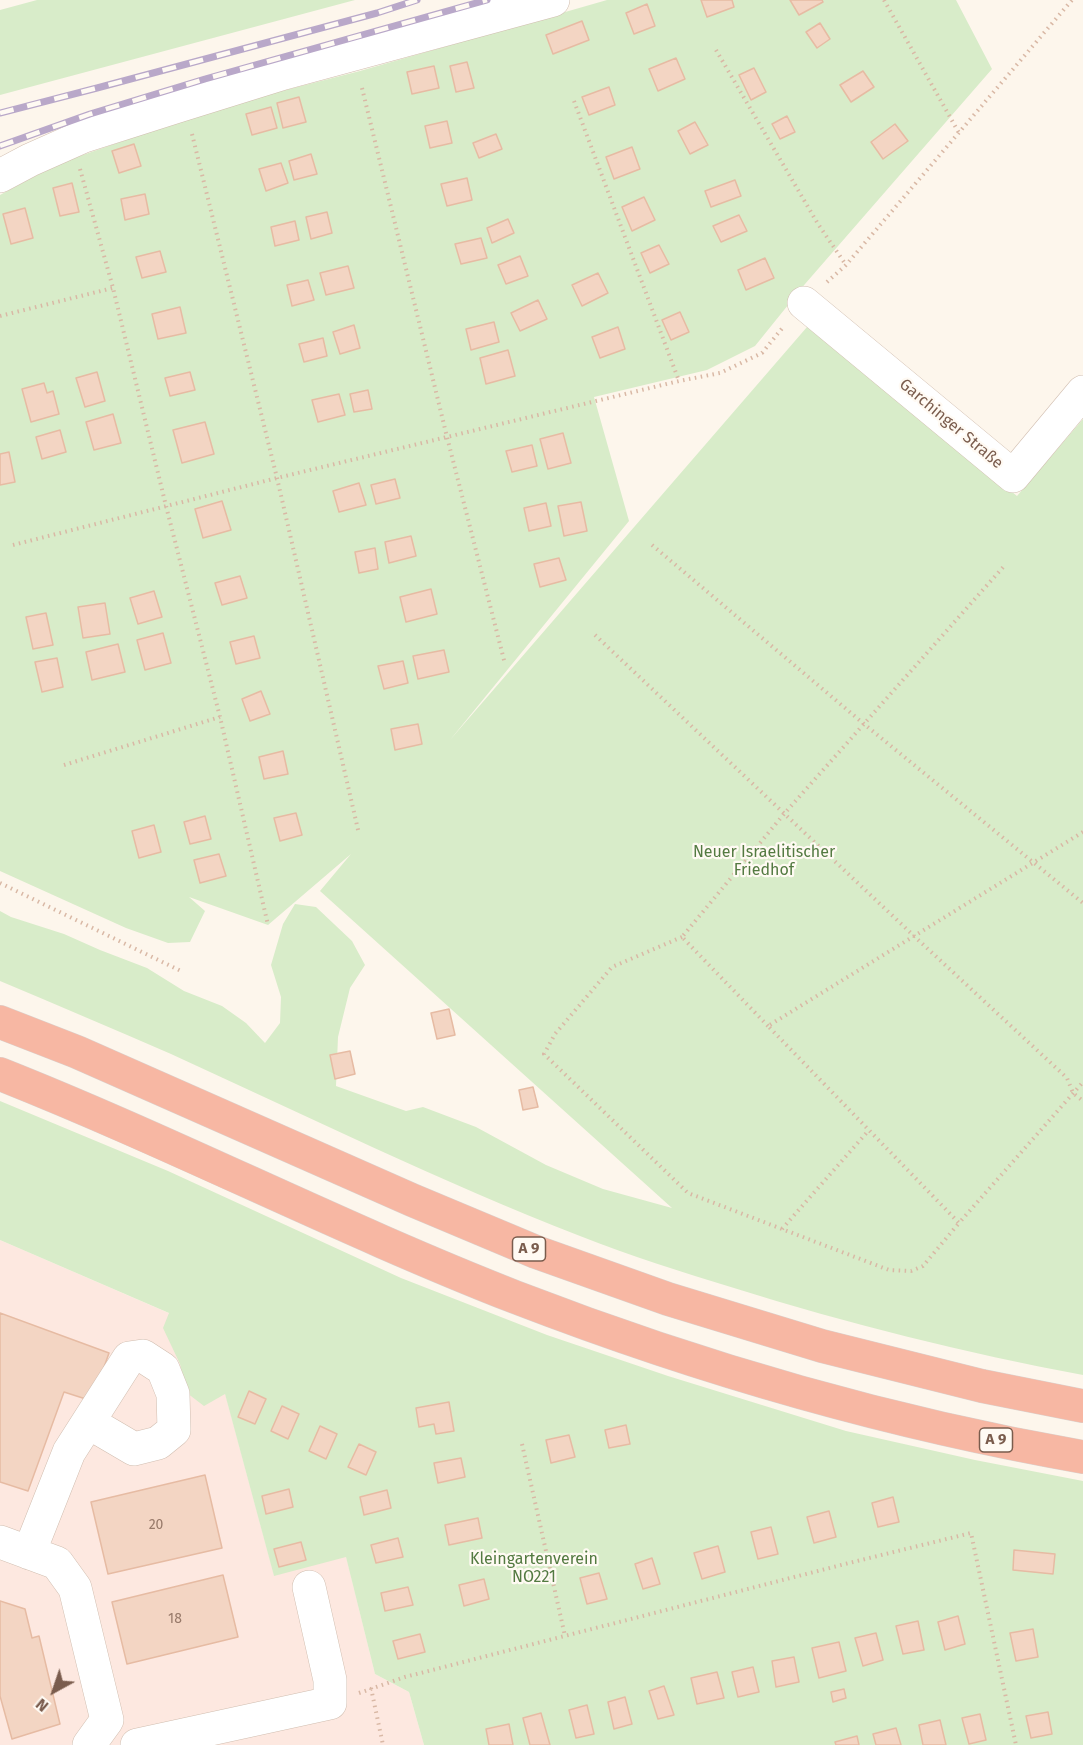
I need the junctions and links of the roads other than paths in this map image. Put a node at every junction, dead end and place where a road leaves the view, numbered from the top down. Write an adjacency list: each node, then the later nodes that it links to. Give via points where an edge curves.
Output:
1 (553, 0): 2 (street, via 184,104 84,136)
2 (0, 176)
3 (804, 303): 4 (street, Garchinger Straße, via 1013,476)
4 (1083, 392)
5 (0, 1022): 7 (highway, A 9, via 547,1256 668,1299 822,1346 982,1386)
6 (0, 1074): 9 (highway, A 9, via 390,1246 649,1347 910,1421)
7 (1083, 1406)
8 (88, 1422): 10 (street)
9 (1083, 1457)
10 (14, 1548): 12 (street, via 57,1563 75,1588 107,1720)
11 (309, 1587): 13 (street, via 330,1680 330,1703)
12 (102, 1743)
13 (137, 1745)

